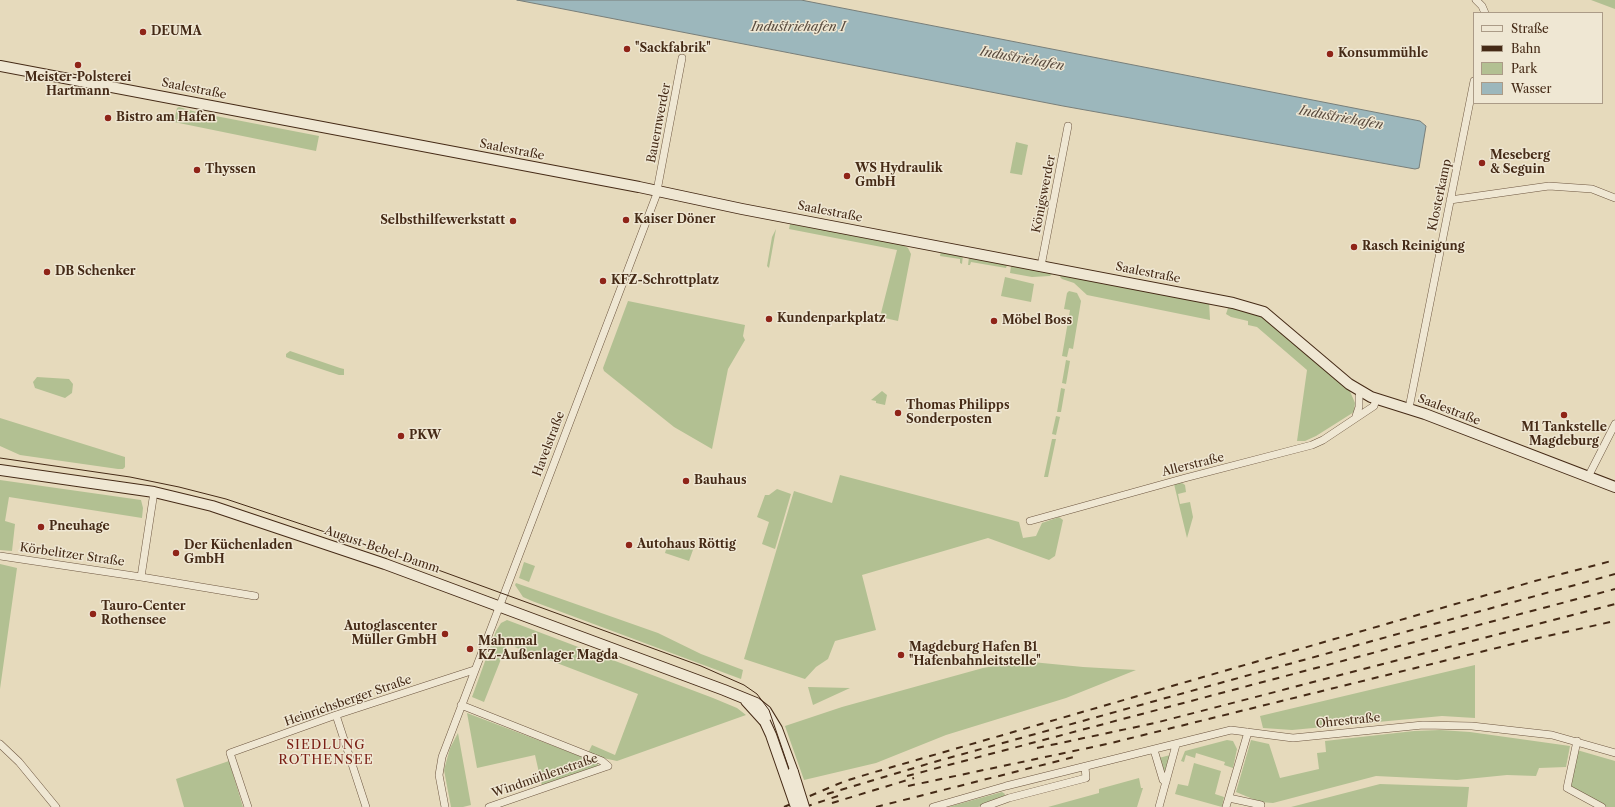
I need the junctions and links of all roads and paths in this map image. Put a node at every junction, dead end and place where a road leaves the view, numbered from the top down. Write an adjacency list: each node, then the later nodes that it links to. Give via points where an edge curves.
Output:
1 (1476, 0): 2 (street)
2 (1485, 12)
3 (682, 58): 7 (street, Bauernwerder)
4 (0, 66): 7 (main road, Saalestraße)
5 (1473, 86): 9 (street, Klosterkamp)
6 (1068, 126): 10 (street, Königswerder)
7 (658, 191): 10 (main road, Saalestraße); 24 (street, Havelstraße)
8 (1615, 198): 9 (street, via 1592,189 1549,186)
9 (1450, 200): 13 (street, Klosterkamp)
10 (1041, 266): 11 (main road, Saalestraße, via 1233,303 1264,312)
11 (1361, 392): 12 (main road, Saalestraße); 14 (street)
12 (1376, 399): 13 (main road, Saalestraße); 14 (street, Allerstraße, via 1374,406)
13 (1409, 408): 17 (main road, Saalestraße)
14 (1356, 416): 20 (street, Allerstraße, via 1323,440 1308,446)
15 (1615, 424): 17 (street)
16 (0, 470): 19 (main road, August-Bebel-Damm)
17 (1588, 477): 18 (main road, Saalestraße)
18 (1615, 487)
19 (154, 492): 22 (street); 24 (main road, August-Bebel-Damm, via 212,506 286,530)
20 (1030, 521)
21 (0, 556): 22 (street, Körbelitzer Straße)
22 (142, 577): 23 (street, Körbelitzer Straße)
23 (255, 596)
24 (499, 606): 25 (street, Havelstraße); 28 (main road, August-Bebel-Damm, via 756,703)
25 (474, 670): 26 (street, Havelstraße); 27 (street, Heinrichsberger Straße)
26 (461, 705): 44 (street, Havelstraße, via 439,768); 45 (street, Windmühlenstraße, via 608,766)
27 (336, 715): 42 (street, Heinrichsberger Straße, via 230,753); 43 (street)
28 (769, 721): 46 (main road, bridge, via 771,735); 47 (main road, bridge, via 779,732)
29 (1248, 732): 30 (street, Ohrestraße, via 1293,738 1423,725 1472,726 1552,735); 32 (street, Ohrestraße, via 1231,730); 39 (street)
30 (1577, 741): 34 (street, Ohrestraße); 52 (street, via 1567,788)
31 (0, 744): 41 (street, via 19,762)
32 (1176, 745): 33 (street, Ohrestraße); 36 (street)
33 (1154, 750): 35 (street, Ohrestraße); 36 (street, via 1163,780)
34 (1615, 753)
35 (1085, 767): 37 (street, Ohrestraße); 38 (street, via 1086,778)
36 (1166, 782): 50 (street)
37 (1006, 786): 38 (street); 48 (street, Ohrestraße)
38 (1009, 798): 49 (street)
39 (1229, 798): 40 (street); 51 (street)
40 (1261, 806)
41 (56, 807)
42 (248, 807)
43 (366, 807)
44 (445, 807)
45 (488, 807)
46 (796, 807)
47 (804, 807)
48 (933, 807)
49 (984, 807)
50 (1159, 807)
51 (1226, 807)
52 (1602, 807)

